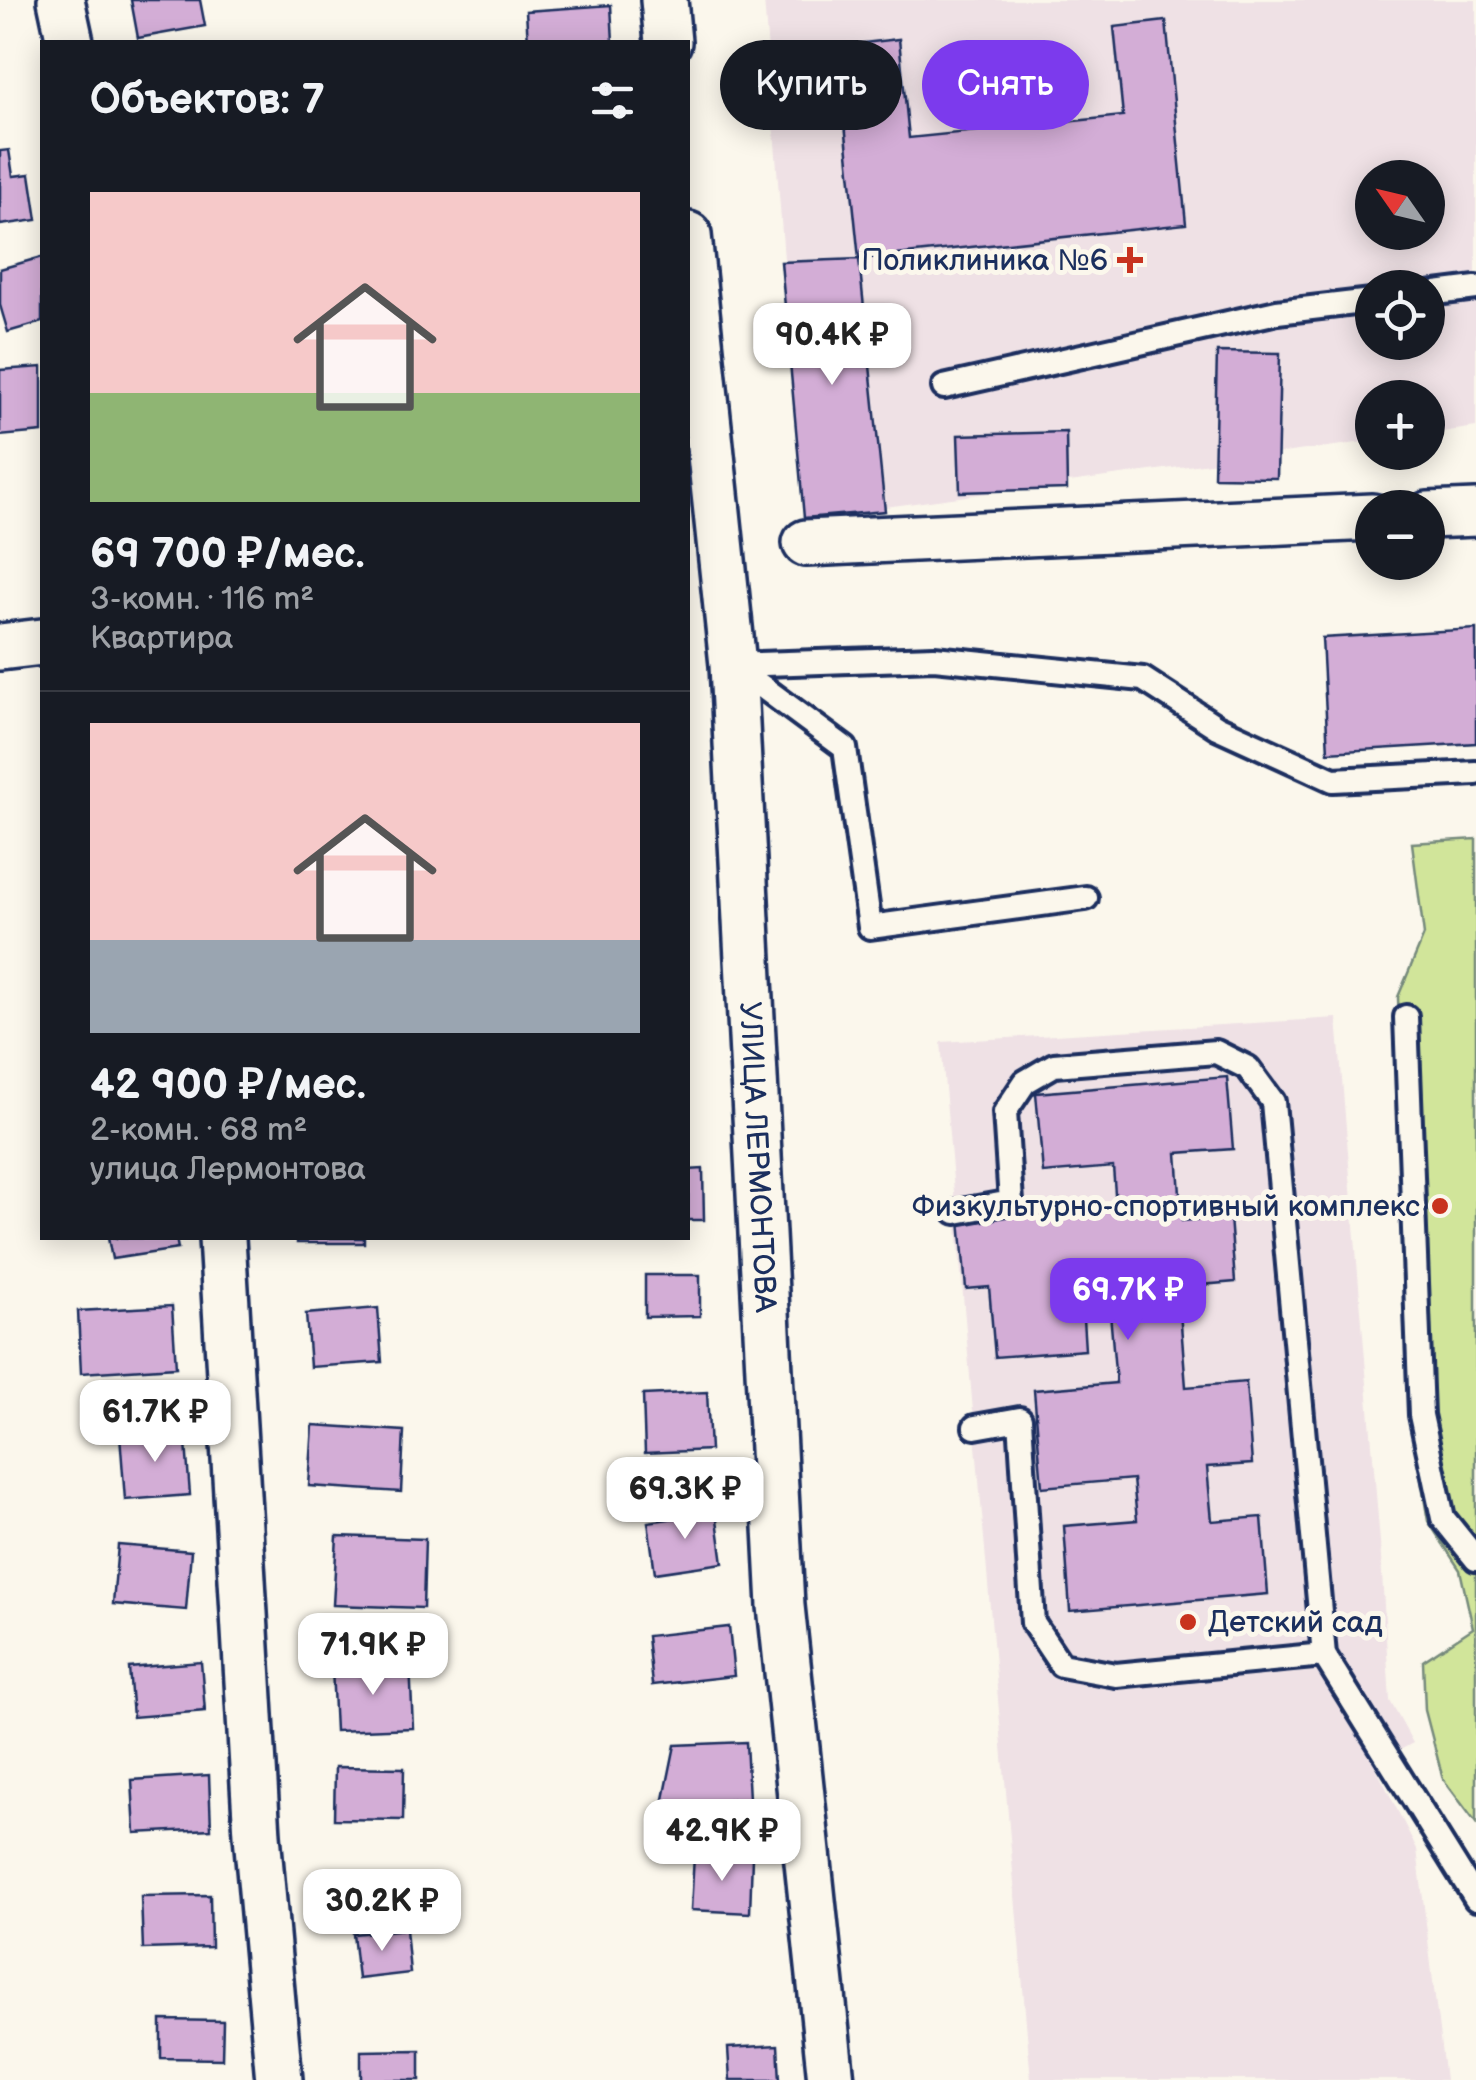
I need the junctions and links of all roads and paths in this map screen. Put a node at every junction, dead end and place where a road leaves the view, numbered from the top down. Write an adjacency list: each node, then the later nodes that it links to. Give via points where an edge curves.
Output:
1 (60, 0): 3 (street)
2 (664, 0): 4 (street)
3 (70, 40)
4 (668, 40)
5 (690, 276): 14 (street, УЛИЦА ЛЕРМОНТОВА)
6 (1476, 288): 7 (lane)
7 (1445, 292)
8 (1355, 302): 9 (lane, via 1277,312)
9 (944, 387)
10 (1476, 513): 11 (street)
11 (1445, 514)
12 (1355, 519): 13 (street)
13 (806, 543)
14 (704, 567): 17 (street, УЛИЦА ЛЕРМОНТОВА)
15 (40, 642): 16 (street)
16 (0, 647)
17 (733, 665): 18 (lane, via 934,658 1144,679 1217,727 1333,780); 19 (lane, via 845,748 870,927); 28 (street, УЛИЦА ЛЕРМОНТОВА, via 781,1606)
18 (1476, 773)
19 (1086, 898)
20 (1406, 1017): 24 (lane, via 1421,1414 1442,1518)
21 (956, 1212): 25 (lane, via 1011,1202 1005,1112 1025,1082 1054,1065 1216,1052 1248,1068 1273,1102)
22 (222, 1240): 27 (street)
23 (975, 1427): 25 (lane, via 1020,1419 1034,1623 1061,1666 1116,1674)
24 (1476, 1558)
25 (1324, 1655): 26 (lane)
26 (1476, 1899)
27 (279, 2080)
28 (831, 2080)

